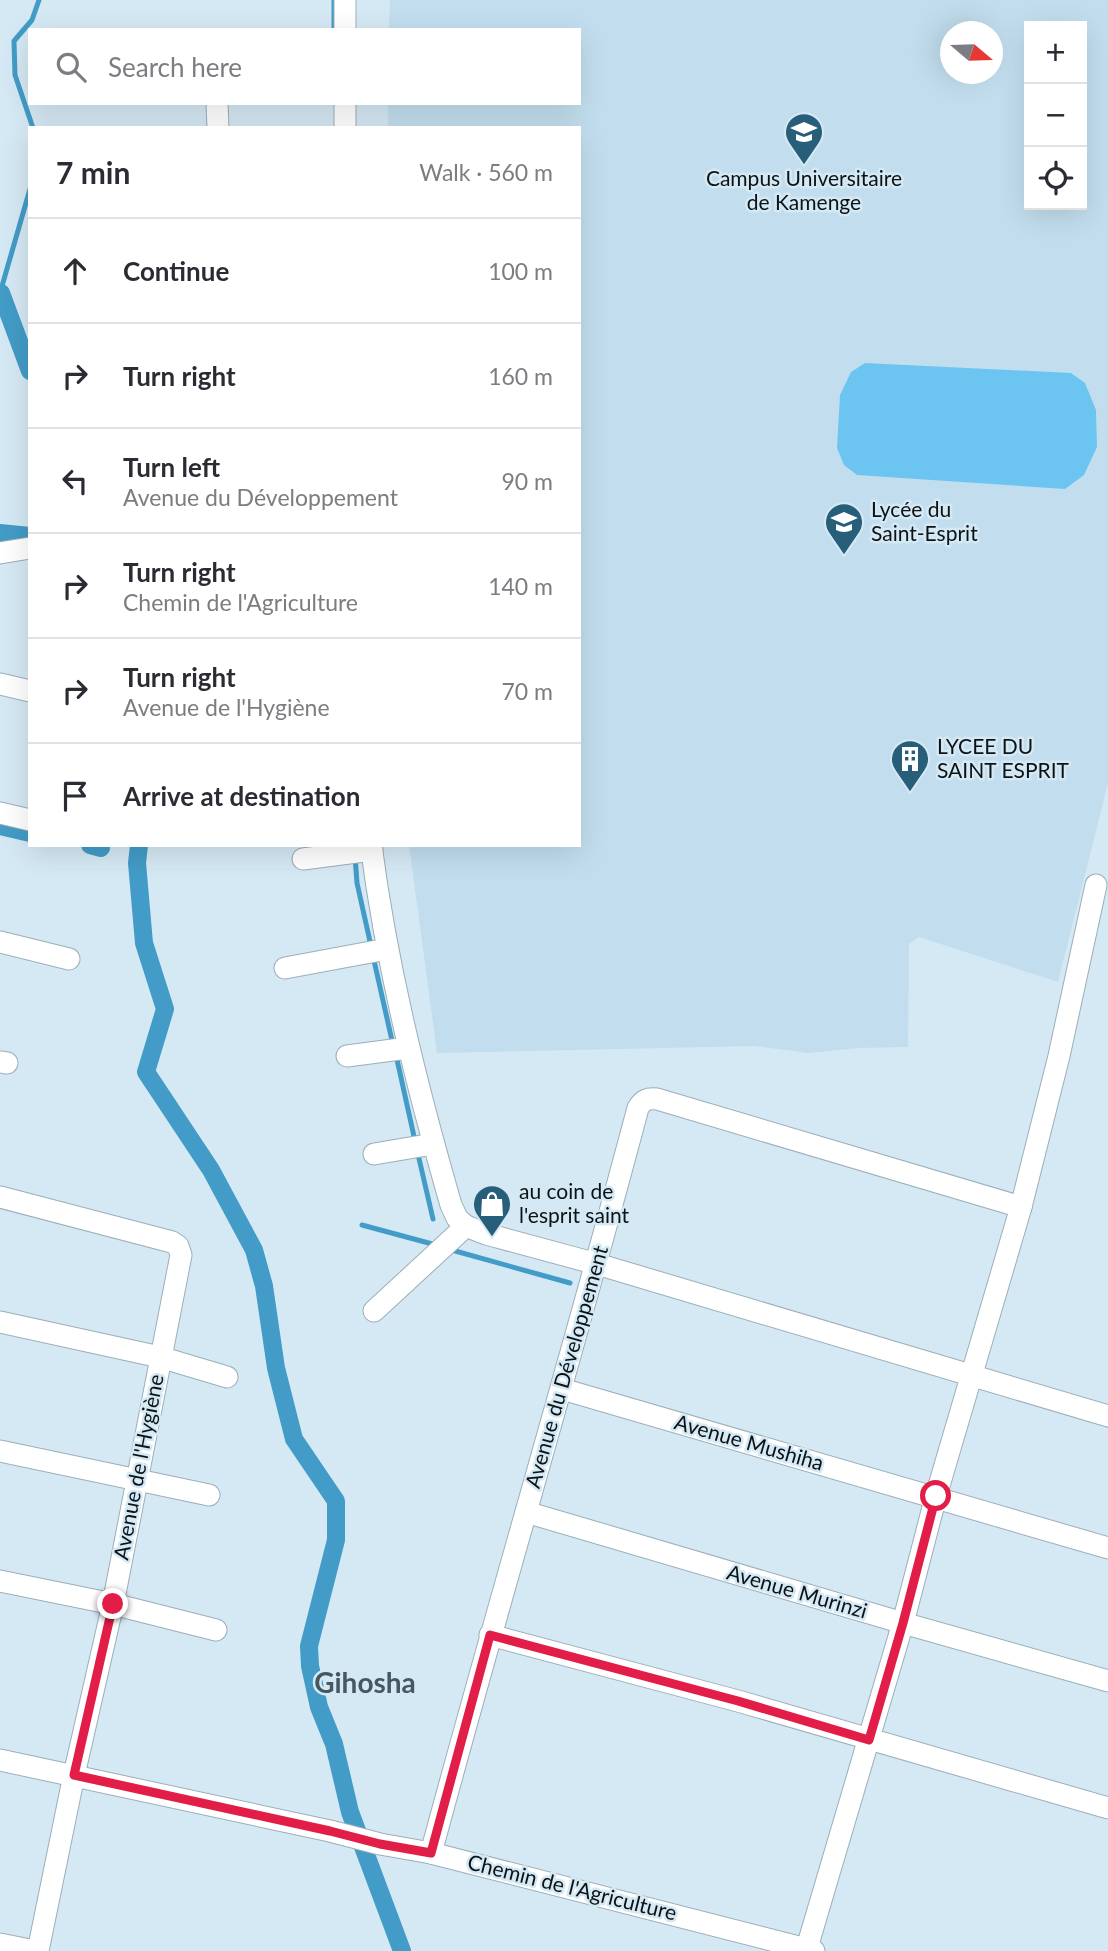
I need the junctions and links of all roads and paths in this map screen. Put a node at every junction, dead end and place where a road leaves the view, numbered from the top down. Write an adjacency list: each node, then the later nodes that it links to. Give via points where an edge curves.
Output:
1 (345, 0): 2 (street)
2 (345, 28)
3 (217, 105): 5 (street)
4 (345, 105): 6 (street)
5 (218, 126)
6 (345, 126)
7 (28, 548): 8 (street)
8 (0, 553)
9 (0, 684): 10 (street)
10 (28, 691)
11 (0, 813): 12 (street)
12 (28, 820)
13 (371, 847): 14 (street); 17 (street)
14 (303, 859)
15 (1096, 884): 25 (street)
16 (0, 942): 18 (street)
17 (387, 949): 19 (street); 20 (street)
18 (69, 959)
19 (285, 968)
20 (408, 1048): 21 (street); 22 (street)
21 (347, 1056)
22 (433, 1144): 23 (street); 26 (street, via 451,1205)
23 (374, 1154)
24 (0, 1197): 30 (street, Avenue de l'Hygiène, via 178,1246 181,1255)
25 (1021, 1207): 27 (street, Avenue du Développement, via 649,1098 638,1108); 32 (street)
26 (466, 1226): 27 (street); 28 (street)
27 (597, 1264): 32 (street); 33 (street, Avenue du Développement)
28 (374, 1311)
29 (0, 1322): 30 (street)
30 (160, 1357): 31 (street); 36 (street, Avenue de l'Hygiène)
31 (227, 1377)
32 (971, 1377): 34 (street); 38 (street)
33 (562, 1389): 38 (street, Avenue Mushiha); 39 (street, Avenue du Développement)
34 (1108, 1416)
35 (0, 1451): 36 (street)
36 (136, 1478): 37 (street); 42 (street, Avenue de l'Hygiène)
37 (209, 1495)
38 (936, 1496): 40 (street, Avenue Mushiha); 43 (street)
39 (526, 1512): 43 (street, Avenue Murinzi); 45 (street, Avenue du Développement)
40 (1108, 1548)
41 (0, 1581): 42 (street)
42 (113, 1604): 44 (street); 49 (street, Avenue de l'Hygiène)
43 (903, 1623): 46 (street, Avenue Murinzi); 47 (street)
44 (216, 1630)
45 (490, 1635): 47 (street); 51 (street, Avenue du Développement)
46 (1108, 1681)
47 (869, 1740): 50 (street); 54 (street)
48 (0, 1760): 49 (street, Chemin de l'Agriculture)
49 (74, 1775): 51 (street, Chemin de l'Agriculture); 53 (street, Avenue de l'Hygiène)
50 (1108, 1808)
51 (431, 1853): 54 (street, Chemin de l'Agriculture)
52 (0, 1944): 53 (street)
53 (36, 1951)
54 (809, 1951)

